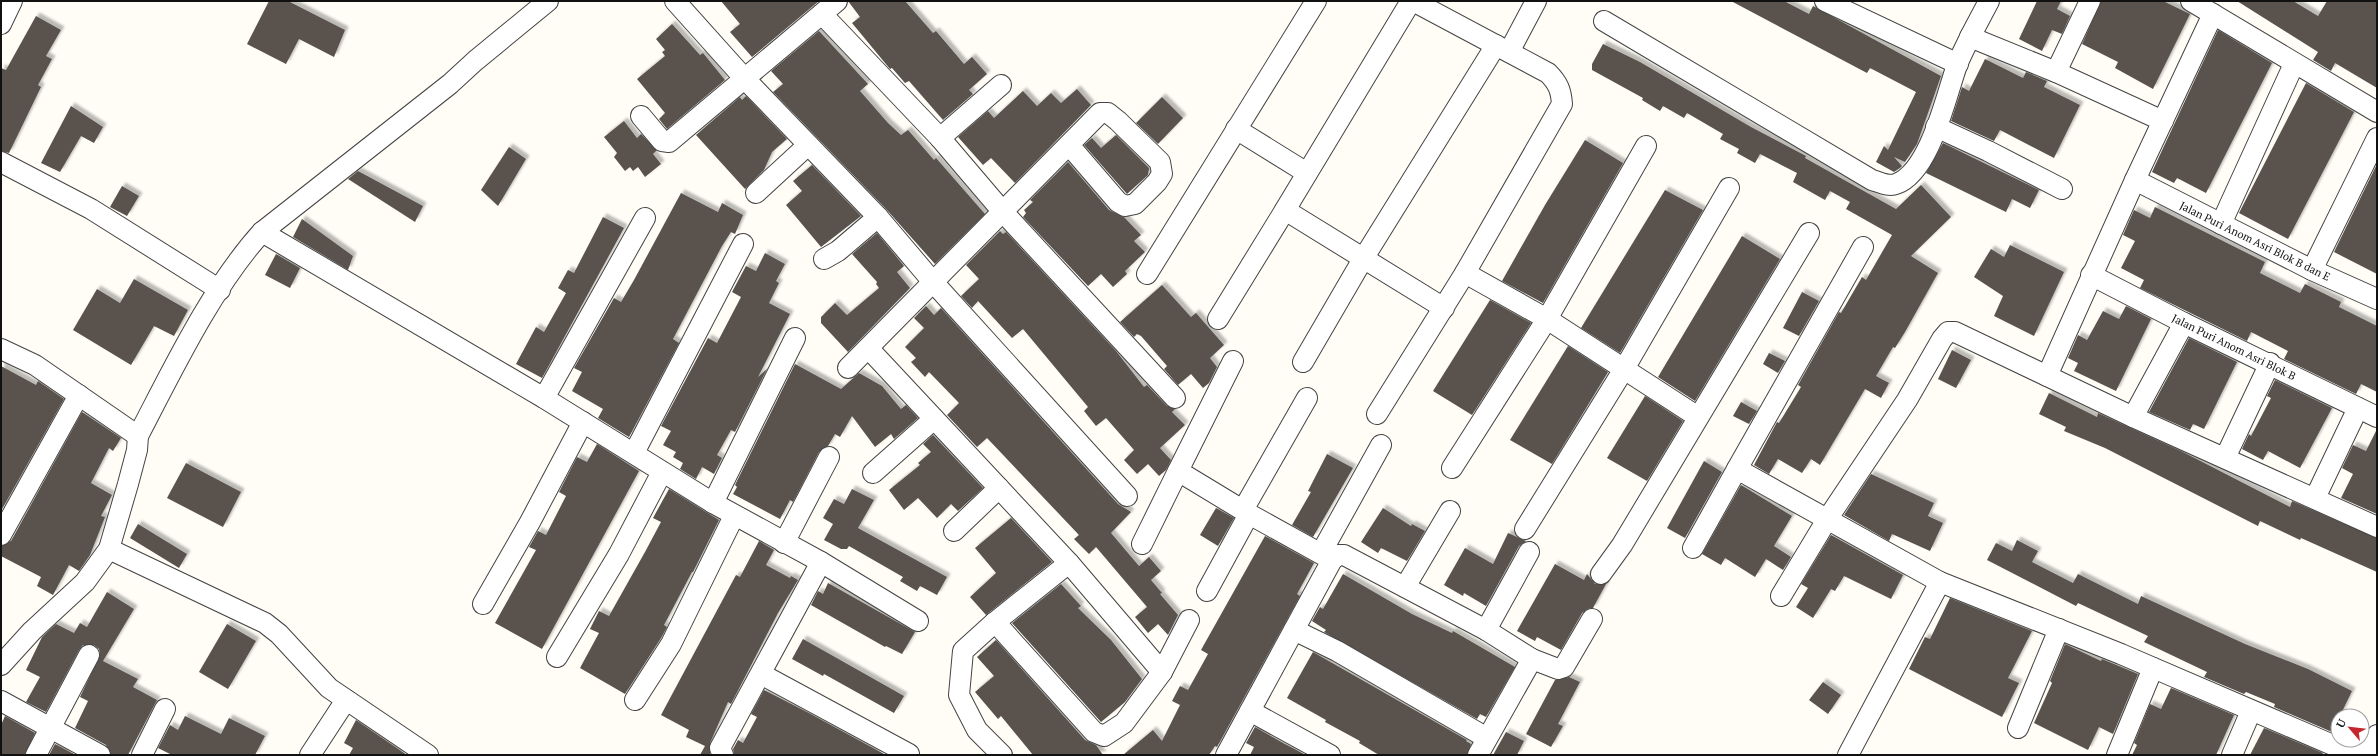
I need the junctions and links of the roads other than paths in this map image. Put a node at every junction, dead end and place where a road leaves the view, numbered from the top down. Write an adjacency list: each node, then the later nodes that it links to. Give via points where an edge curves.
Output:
1 (12, 1): 15 (street)
2 (548, 1): 44 (street, via 450,84)
3 (675, 1): 21 (street)
4 (837, 1): 12 (street)
5 (1316, 1): 27 (street)
6 (1536, 1): 17 (street)
7 (1825, 1): 18 (street)
8 (1988, 1): 16 (street)
9 (2090, 1): 20 (street)
10 (2191, 1): 13 (street)
11 (1422, 3): 17 (street); 34 (street)
12 (822, 14): 21 (street); 28 (street)
13 (2213, 14): 19 (street); 25 (street)
14 (1604, 20): 26 (street, via 1872,180 1888,185 1896,184 1911,174)
15 (1, 24)
16 (1970, 37): 18 (street); 20 (street)
17 (1502, 49): 48 (street); 51 (street, via 1548,73 1557,81 1562,104)
18 (1958, 64): 26 (street)
19 (2294, 64): 23 (street); 43 (street)
20 (2056, 72): 25 (street)
21 (745, 79): 24 (street, via 669,142 662,141); 30 (street)
22 (1001, 85): 28 (street)
23 (2377, 112)
24 (641, 116)
25 (2163, 121): 35 (street)
26 (1936, 127): 37 (street)
27 (1236, 129): 34 (street); 52 (street)
28 (940, 138): 40 (street)
29 (2377, 138): 50 (street)
30 (808, 145): 38 (street); 41 (street)
31 (1069, 145): 31 (street, via 1124,206 1134,204 1158,182 1162,174 1160,162 1108,113 1100,113); 40 (street)
32 (1646, 146): 59 (street)
33 (1, 162): 55 (street, via 91,208)
34 (1308, 173): 39 (street)
35 (2135, 180): 43 (street, Jalan Puri Anom Asri Blok B dan E); 53 (street)
36 (1729, 188): 68 (street)
37 (2062, 189)
38 (756, 192)
39 (1285, 210): 48 (street); 58 (street)
40 (1003, 212): 54 (street); 72 (street)
41 (878, 217): 49 (street); 54 (street)
42 (645, 218): 71 (street)
43 (2221, 224): 50 (street, Jalan Puri Anom Asri Blok B dan E)
44 (262, 232): 55 (street, via 243,253); 71 (street)
45 (1809, 233): 78 (street)
46 (743, 244): 83 (street)
47 (1863, 246): 87 (street)
48 (1363, 259): 57 (street); 65 (street)
49 (824, 260)
50 (2312, 270): 56 (street, Jalan Puri Anom Asri Blok B dan E)
51 (1465, 273): 57 (street); 59 (street)
52 (1147, 274)
53 (2092, 275): 60 (street, Jalan Puri Anom Asri Blok B); 69 (street)
54 (933, 282): 63 (street); 92 (street)
55 (220, 290): 81 (street, via 177,362)
56 (2377, 299)
57 (1444, 308): 75 (street)
58 (1218, 319)
59 (1547, 320): 68 (street); 86 (street)
60 (2184, 323): 66 (street, Jalan Puri Anom Asri Blok B); 77 (street)
61 (795, 338): 94 (street)
62 (1, 349): 70 (street, via 35,365)
63 (869, 349): 67 (street); 79 (street)
64 (1233, 361): 89 (street)
65 (1303, 362)
66 (2270, 363): 74 (street, Jalan Puri Anom Asri Blok B); 85 (street)
67 (848, 368)
68 (1624, 369): 78 (street); 100 (street)
69 (2047, 376): 77 (street); 98 (street, via 1955,332 1948,332 1908,400)
70 (79, 395): 81 (street); 102 (street)
71 (544, 398): 80 (street)
72 (1175, 398)
73 (1307, 398): 96 (street)
74 (2358, 408): 76 (street, Jalan Puri Anom Asri Blok B); 93 (street)
75 (1377, 414)
76 (2377, 416)
77 (2133, 417): 85 (street)
78 (1698, 418): 111 (street, via 1622,545)
79 (934, 419): 90 (street); 91 (street)
80 (583, 422): 83 (street); 116 (street)
81 (138, 436): 106 (street, via 137,450)
82 (1381, 445): 108 (street)
83 (634, 452): 88 (street)
84 (829, 457): 103 (street)
85 (2225, 458): 93 (street)
86 (1452, 468)
87 (1737, 469): 98 (street); 105 (street)
88 (662, 472): 94 (street); 125 (street, via 619,554)
89 (1178, 472): 96 (street); 104 (street)
90 (873, 473)
91 (999, 488): 101 (street); 110 (street)
92 (1127, 496)
93 (2315, 498): 99 (street)
94 (713, 503): 97 (street)
95 (1450, 511): 113 (street)
96 (1246, 512): 108 (street); 114 (street)
97 (734, 516): 103 (street); 132 (street, via 670,644)
98 (1828, 518): 112 (street); 115 (street)
99 (2377, 527)
100 (1525, 528)
101 (954, 531)
102 (1, 535)
103 (784, 543): 109 (street)
104 (1142, 544)
105 (1693, 548)
106 (109, 549): 127 (street, via 85,582 32,631); 131 (street, via 265,623 279,634 329,688)
107 (1529, 552): 123 (street)
108 (1327, 556): 113 (street, via 1344,555); 122 (street)
109 (821, 562): 119 (street); 130 (street)
110 (1069, 563): 120 (street); 129 (street)
111 (1601, 574)
112 (1940, 582): 121 (street); 152 (street)
113 (1404, 587): 123 (street)
114 (1206, 591)
115 (1781, 596)
116 (484, 604)
117 (1592, 618): 126 (street, via 1564,667 1558,669)
118 (1189, 620): 129 (street)
119 (918, 621)
120 (995, 622): 129 (street, via 1094,732 1104,736 1124,723); 141 (street, via 963,652 958,695 977,730)
121 (2059, 629): 128 (street); 137 (street)
122 (1294, 630): 135 (street); 140 (street, via 1337,651)
123 (1486, 630): 126 (street)
124 (89, 655): 138 (street)
125 (557, 657)
126 (1532, 659): 140 (street)
127 (1, 665)
128 (2153, 668): 136 (street); 153 (street)
129 (1162, 672)
130 (761, 674): 143 (street); 148 (street, via 720,748)
131 (346, 700): 142 (street); 147 (street)
132 (635, 700)
133 (1, 701): 138 (street)
134 (165, 709): 146 (street)
135 (1250, 711): 150 (street); 151 (street)
136 (2251, 711): 154 (street); 155 (street)
137 (2018, 728)
138 (51, 730): 144 (street); 145 (street)
139 (2377, 735): 156 (street)
140 (1483, 746)
141 (983, 748): 149 (street)
142 (424, 754)
143 (909, 754)
144 (36, 755)
145 (100, 755)
146 (142, 755)
147 (310, 755)
148 (723, 755)
149 (1002, 755)
150 (1226, 755)
151 (1330, 755)
152 (1848, 755)
153 (2118, 755)
154 (2232, 755)
155 (2356, 755)
156 (2364, 755)

